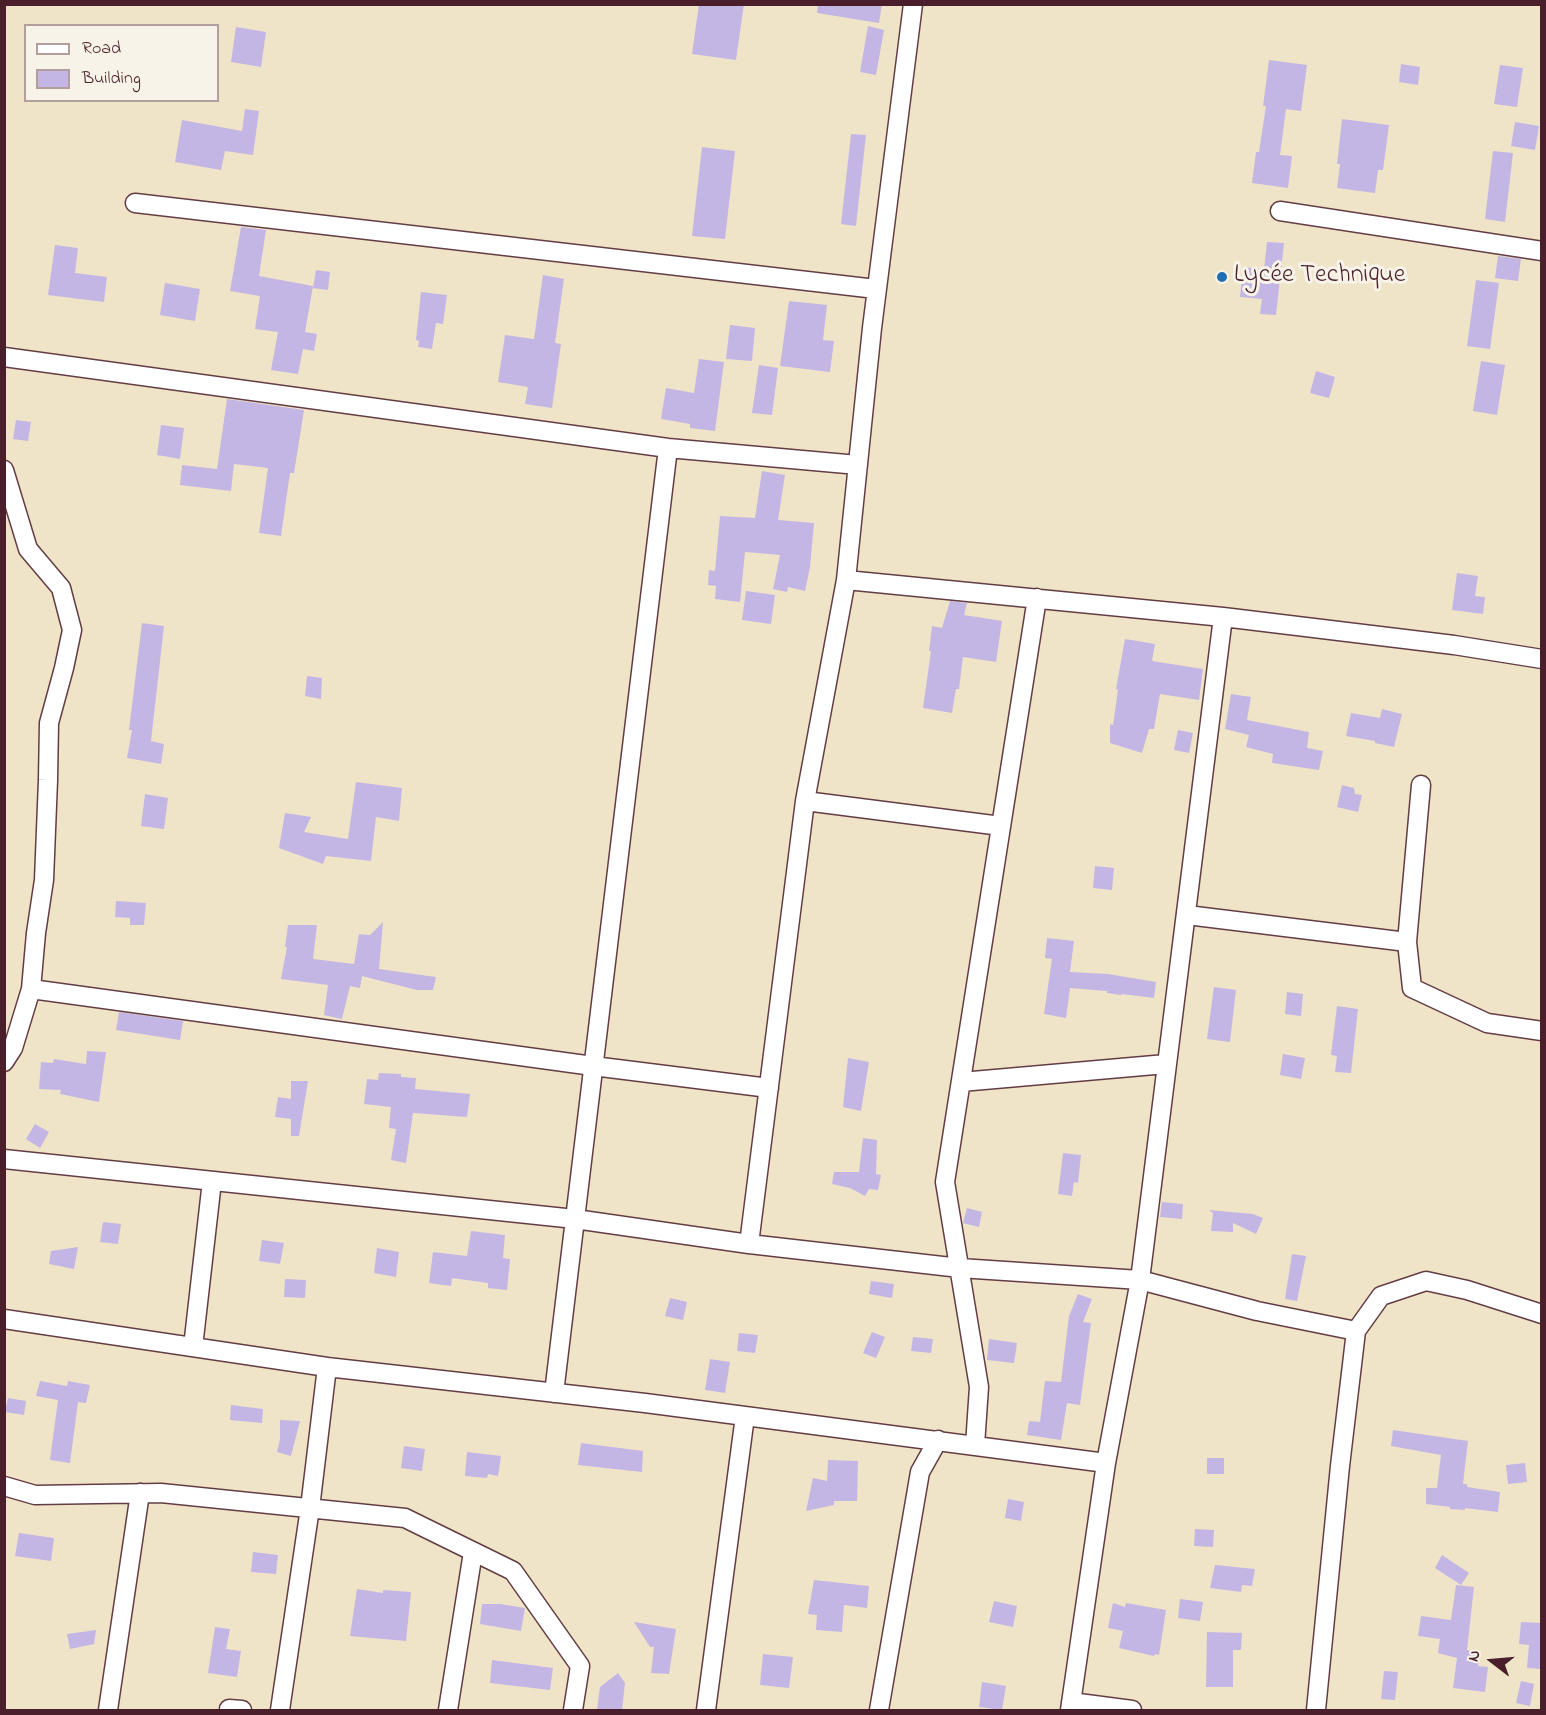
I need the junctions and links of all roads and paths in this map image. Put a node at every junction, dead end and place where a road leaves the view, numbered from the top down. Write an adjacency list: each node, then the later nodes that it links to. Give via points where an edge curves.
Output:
1 (913, 4): 5 (street)
2 (135, 203): 5 (street)
3 (1280, 211): 4 (street)
4 (1542, 250)
5 (876, 289): 8 (street)
6 (4, 357): 7 (street)
7 (668, 448): 8 (street); 23 (street)
8 (858, 465): 10 (street)
9 (4, 470): 19 (street, via 28,549 61,588 72,630 49,723 44,879)
10 (846, 580): 11 (street); 15 (street)
11 (1037, 598): 12 (street); 16 (street)
12 (1222, 617): 13 (street); 17 (street)
13 (1542, 659)
14 (1421, 784): 18 (street)
15 (805, 801): 16 (street); 25 (street)
16 (1001, 826): 24 (street)
17 (1187, 915): 18 (street); 22 (street)
18 (1407, 942): 20 (street, via 1412,988 1487,1023)
19 (31, 989): 21 (street, via 13,1048); 23 (street)
20 (1542, 1031)
21 (4, 1062)
22 (1166, 1064): 24 (street); 31 (street)
23 (593, 1066): 25 (street); 28 (street)
24 (961, 1082): 30 (street, via 945,1182)
25 (769, 1088): 29 (street)
26 (4, 1159): 27 (street)
27 (212, 1181): 28 (street); 35 (street)
28 (575, 1219): 29 (street); 37 (street)
29 (749, 1244): 30 (street)
30 (960, 1268): 31 (street); 40 (street, via 979,1388)
31 (1140, 1280): 34 (street, via 1257,1311); 41 (street)
32 (1542, 1314): 34 (street, via 1426,1281 1381,1296)
33 (4, 1319): 35 (street)
34 (1356, 1331): 56 (street)
35 (193, 1347): 36 (street)
36 (327, 1367): 37 (street); 44 (street)
37 (554, 1393): 38 (street)
38 (745, 1416): 39 (street); 53 (street)
39 (938, 1440): 40 (street); 54 (street, via 920,1473)
40 (975, 1445): 41 (street)
41 (1106, 1463): 46 (street)
42 (4, 1486): 43 (street, via 34,1495)
43 (140, 1493): 44 (street); 47 (street)
44 (310, 1508): 45 (street, via 405,1518); 50 (street)
45 (473, 1552): 51 (street); 52 (street, via 513,1571 580,1666)
46 (1070, 1706): 55 (street)
47 (108, 1710)
48 (229, 1710): 49 (street)
49 (242, 1710)
50 (280, 1710)
51 (448, 1710)
52 (573, 1710)
53 (706, 1710)
54 (879, 1710)
55 (1132, 1710)
56 (1316, 1710)

